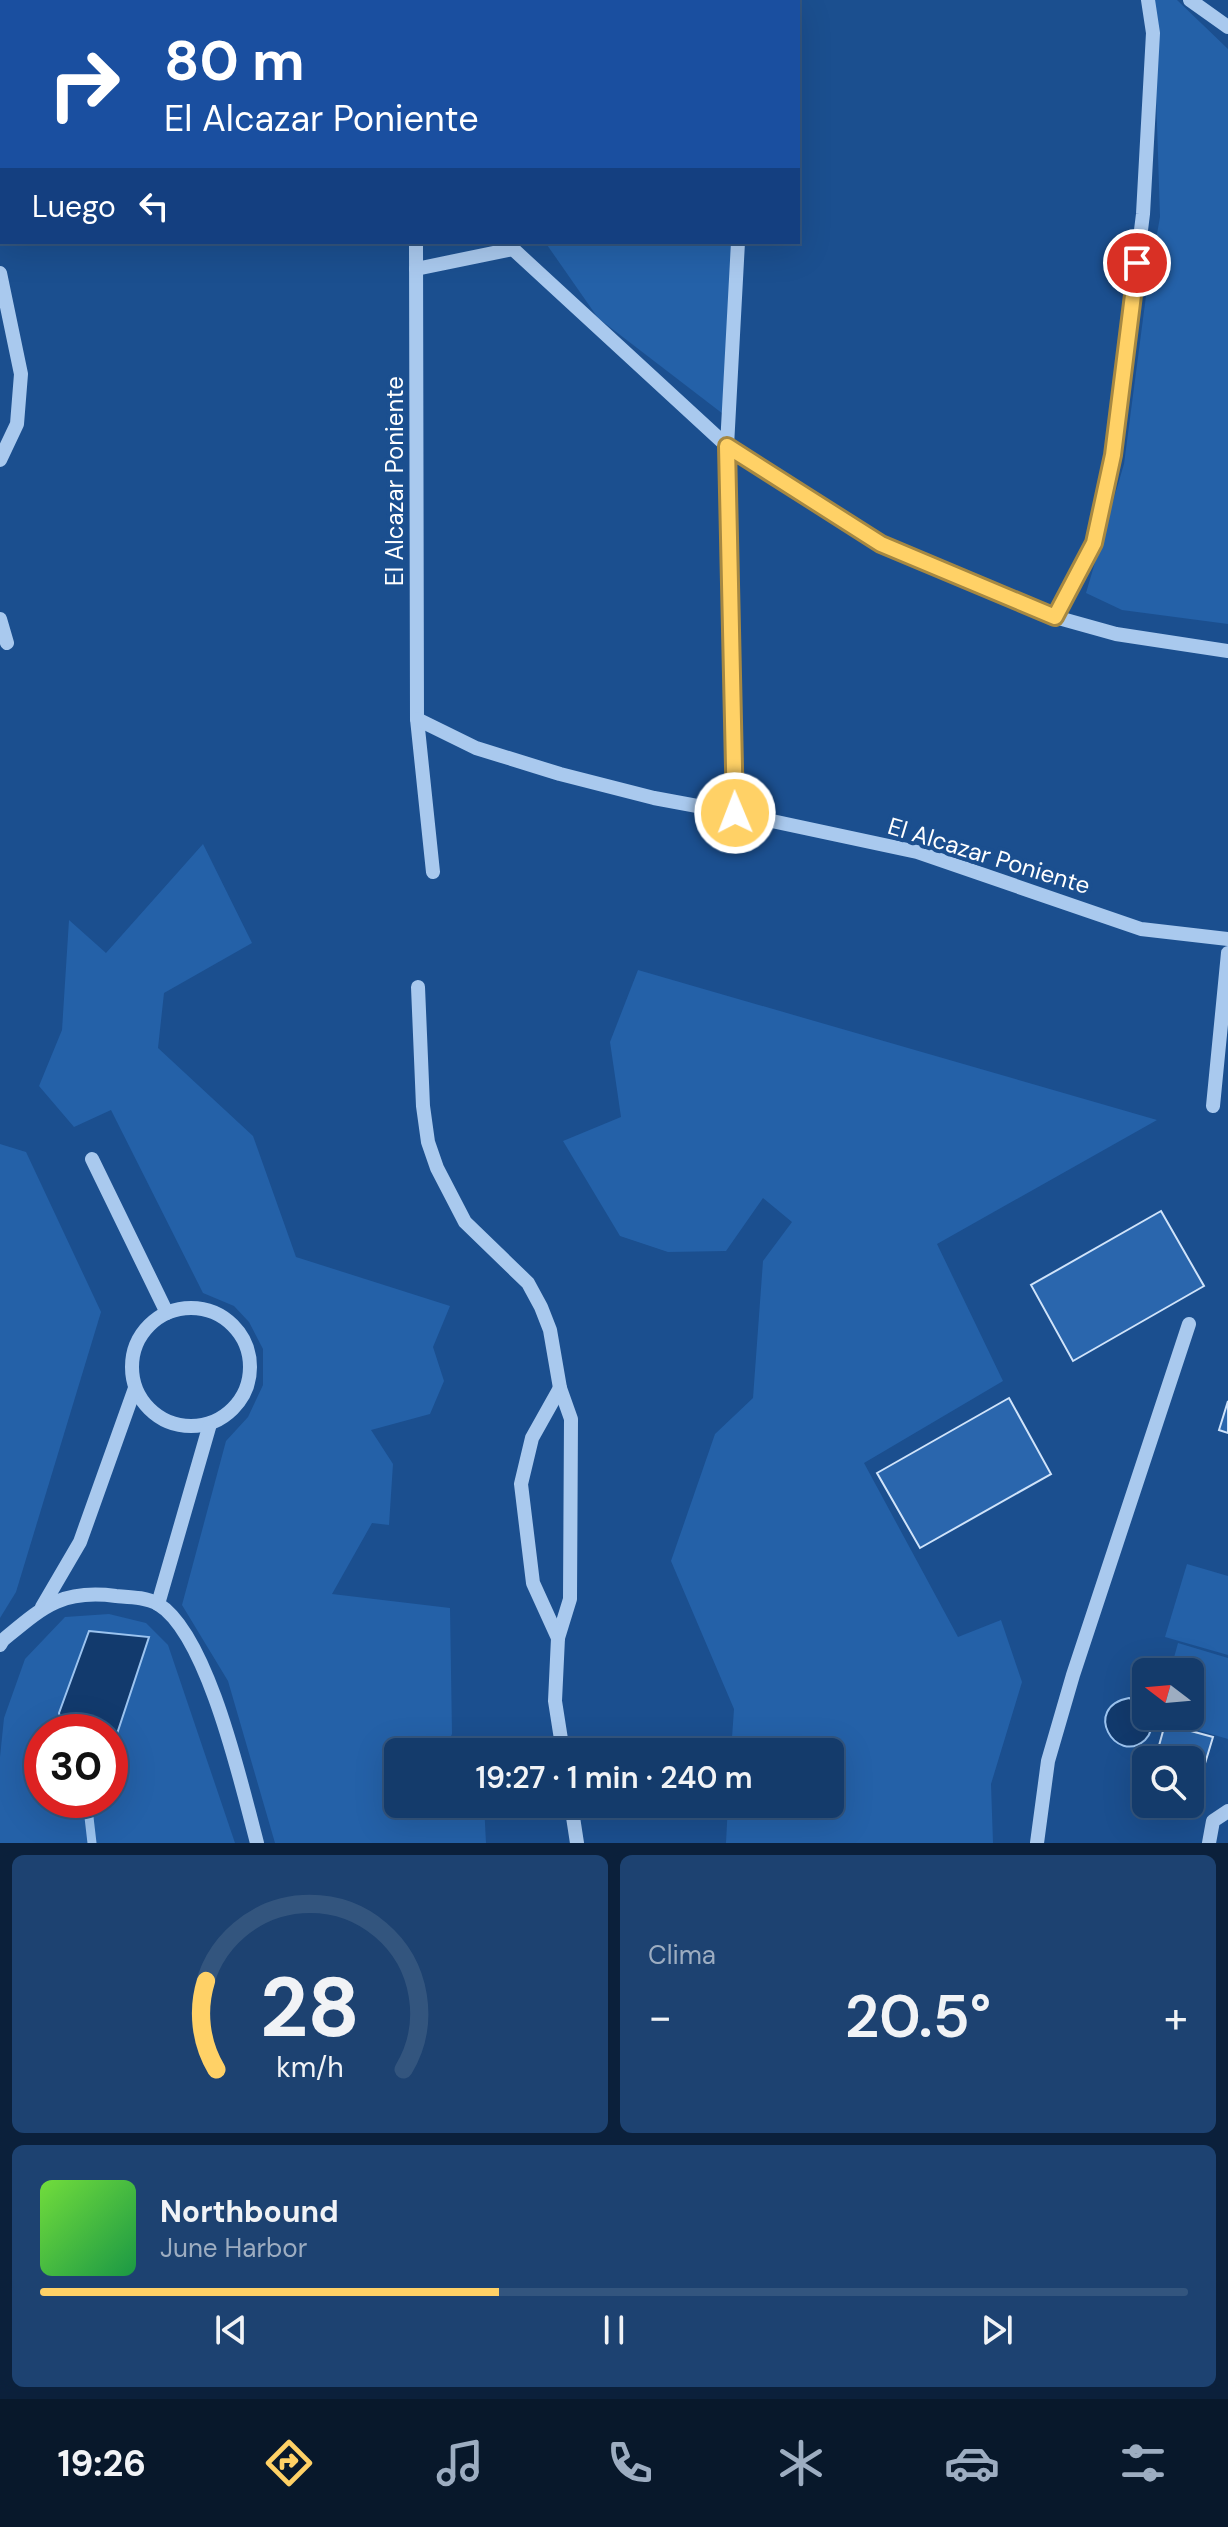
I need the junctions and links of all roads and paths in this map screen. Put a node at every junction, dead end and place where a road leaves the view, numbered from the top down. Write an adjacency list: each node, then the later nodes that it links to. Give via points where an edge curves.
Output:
1 (1148, 0): 11 (street, via 1153,33 1143,214 1113,455 1094,543)
2 (1190, 0): 3 (street)
3 (1228, 27)
4 (416, 244): 7 (street, El Alcazar Poniente)
5 (738, 244): 9 (street)
6 (511, 246): 7 (street); 9 (street)
7 (416, 269): 15 (street, El Alcazar Poniente)
8 (0, 273): 10 (street, via 21,374 17,424)
9 (727, 446): 11 (street, via 881,544); 16 (street)
10 (0, 460)
11 (1055, 617): 14 (street, via 1116,634)
12 (0, 619): 13 (street)
13 (7, 643)
14 (1228, 651)
15 (417, 719): 16 (street, El Alcazar Poniente, via 476,748 560,774); 17 (street, El Alcazar Poniente)
16 (735, 813): 18 (street, El Alcazar Poniente, via 917,852 1141,929)
17 (433, 872)
18 (1228, 939)
19 (1228, 953): 21 (street)
20 (418, 987): 26 (street, via 423,1106 437,1168 465,1222 528,1283 550,1330)
21 (1213, 1106)
22 (92, 1159): 23 (street)
23 (167, 1313): 25 (street, via 145,1329 135,1347); 27 (street, via 193,1307 220,1314 240,1333 250,1358 248,1385 234,1409)
24 (1189, 1324): 37 (street, via 1073,1675 1048,1761)
25 (135, 1388): 27 (street, via 147,1408 166,1421 188,1427); 29 (street, via 80,1542)
26 (560, 1388): 30 (street, via 571,1419 570,1599); 30 (street, via 532,1438 521,1484 533,1583)
27 (210, 1424): 28 (street)
28 (158, 1604): 29 (street, via 93,1593 66,1596); 35 (street, via 178,1623 216,1699)
29 (40, 1609): 31 (street)
30 (558, 1638): 32 (street, via 555,1701)
31 (0, 1645)
32 (561, 1738)
33 (1228, 1811): 38 (street, via 1213,1821)
34 (573, 1818): 36 (street)
35 (257, 1843)
36 (577, 1843)
37 (1037, 1843)
38 (1209, 1843)

